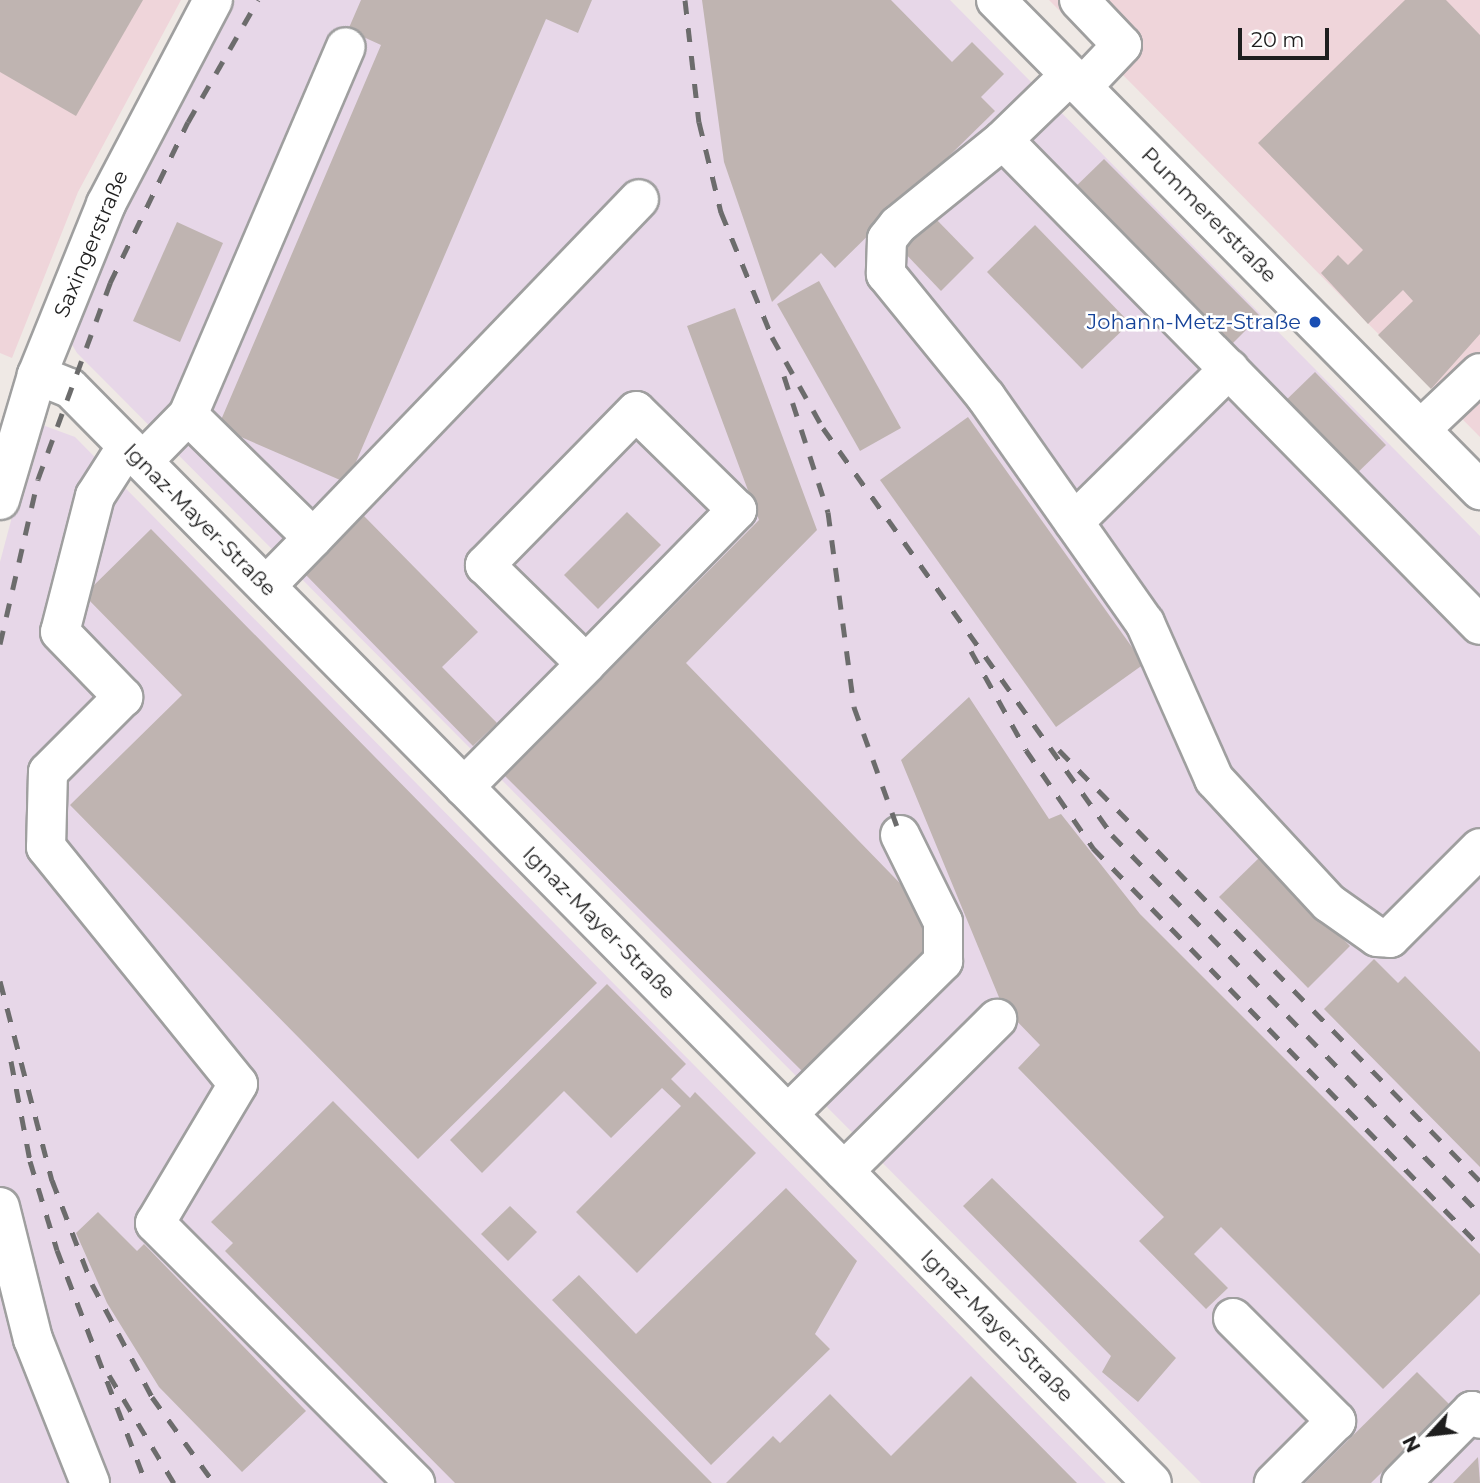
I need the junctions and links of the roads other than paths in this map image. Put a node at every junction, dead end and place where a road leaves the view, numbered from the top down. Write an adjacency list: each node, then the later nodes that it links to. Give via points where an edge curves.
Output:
1 (213, 0): 10 (street, Saxingerstraße, via 132,149)
2 (996, 0): 5 (street, Pummererstraße)
3 (1079, 0): 5 (street, via 1122,45)
4 (346, 47): 11 (street)
5 (1076, 81): 6 (street); 12 (street, Pummererstraße)
6 (1003, 141): 8 (street); 16 (street, via 898,225 883,258 896,289 986,397)
7 (639, 199): 17 (street)
8 (1228, 369): 16 (street); 19 (street)
9 (1480, 373): 12 (street)
10 (37, 375): 13 (street, Ignaz-Mayer-Straße, via 70,388); 15 (street, Saxingerstraße)
11 (188, 415): 13 (street); 17 (street)
12 (1421, 429): 14 (street, Pummererstraße)
13 (135, 454): 18 (street, Ignaz-Mayer-Straße); 31 (street, via 94,496 60,632 124,697 48,772 46,847 238,1084 155,1223)
14 (1480, 490)
15 (0, 500)
16 (1074, 523): 23 (street, via 1160,648 1186,725 1214,779 1344,915 1377,937 1390,937)
17 (313, 538): 18 (street)
18 (266, 586): 21 (street, Ignaz-Mayer-Straße)
19 (1480, 625)
20 (586, 664): 20 (street, via 737,510 636,411 485,565); 21 (street)
21 (464, 787): 25 (street, Ignaz-Mayer-Straße)
22 (900, 835): 25 (street, via 943,922 943,961)
23 (1480, 848)
24 (996, 1019): 26 (street)
25 (788, 1114): 26 (street, Ignaz-Mayer-Straße)
26 (844, 1171): 32 (street, Ignaz-Mayer-Straße)
27 (0, 1210): 30 (street, via 33,1339)
28 (1233, 1318): 33 (street, via 1336,1421)
29 (1480, 1419): 34 (street, via 1472,1411)
30 (90, 1483)
31 (415, 1483)
32 (1152, 1483)
33 (1274, 1483)
34 (1401, 1483)

